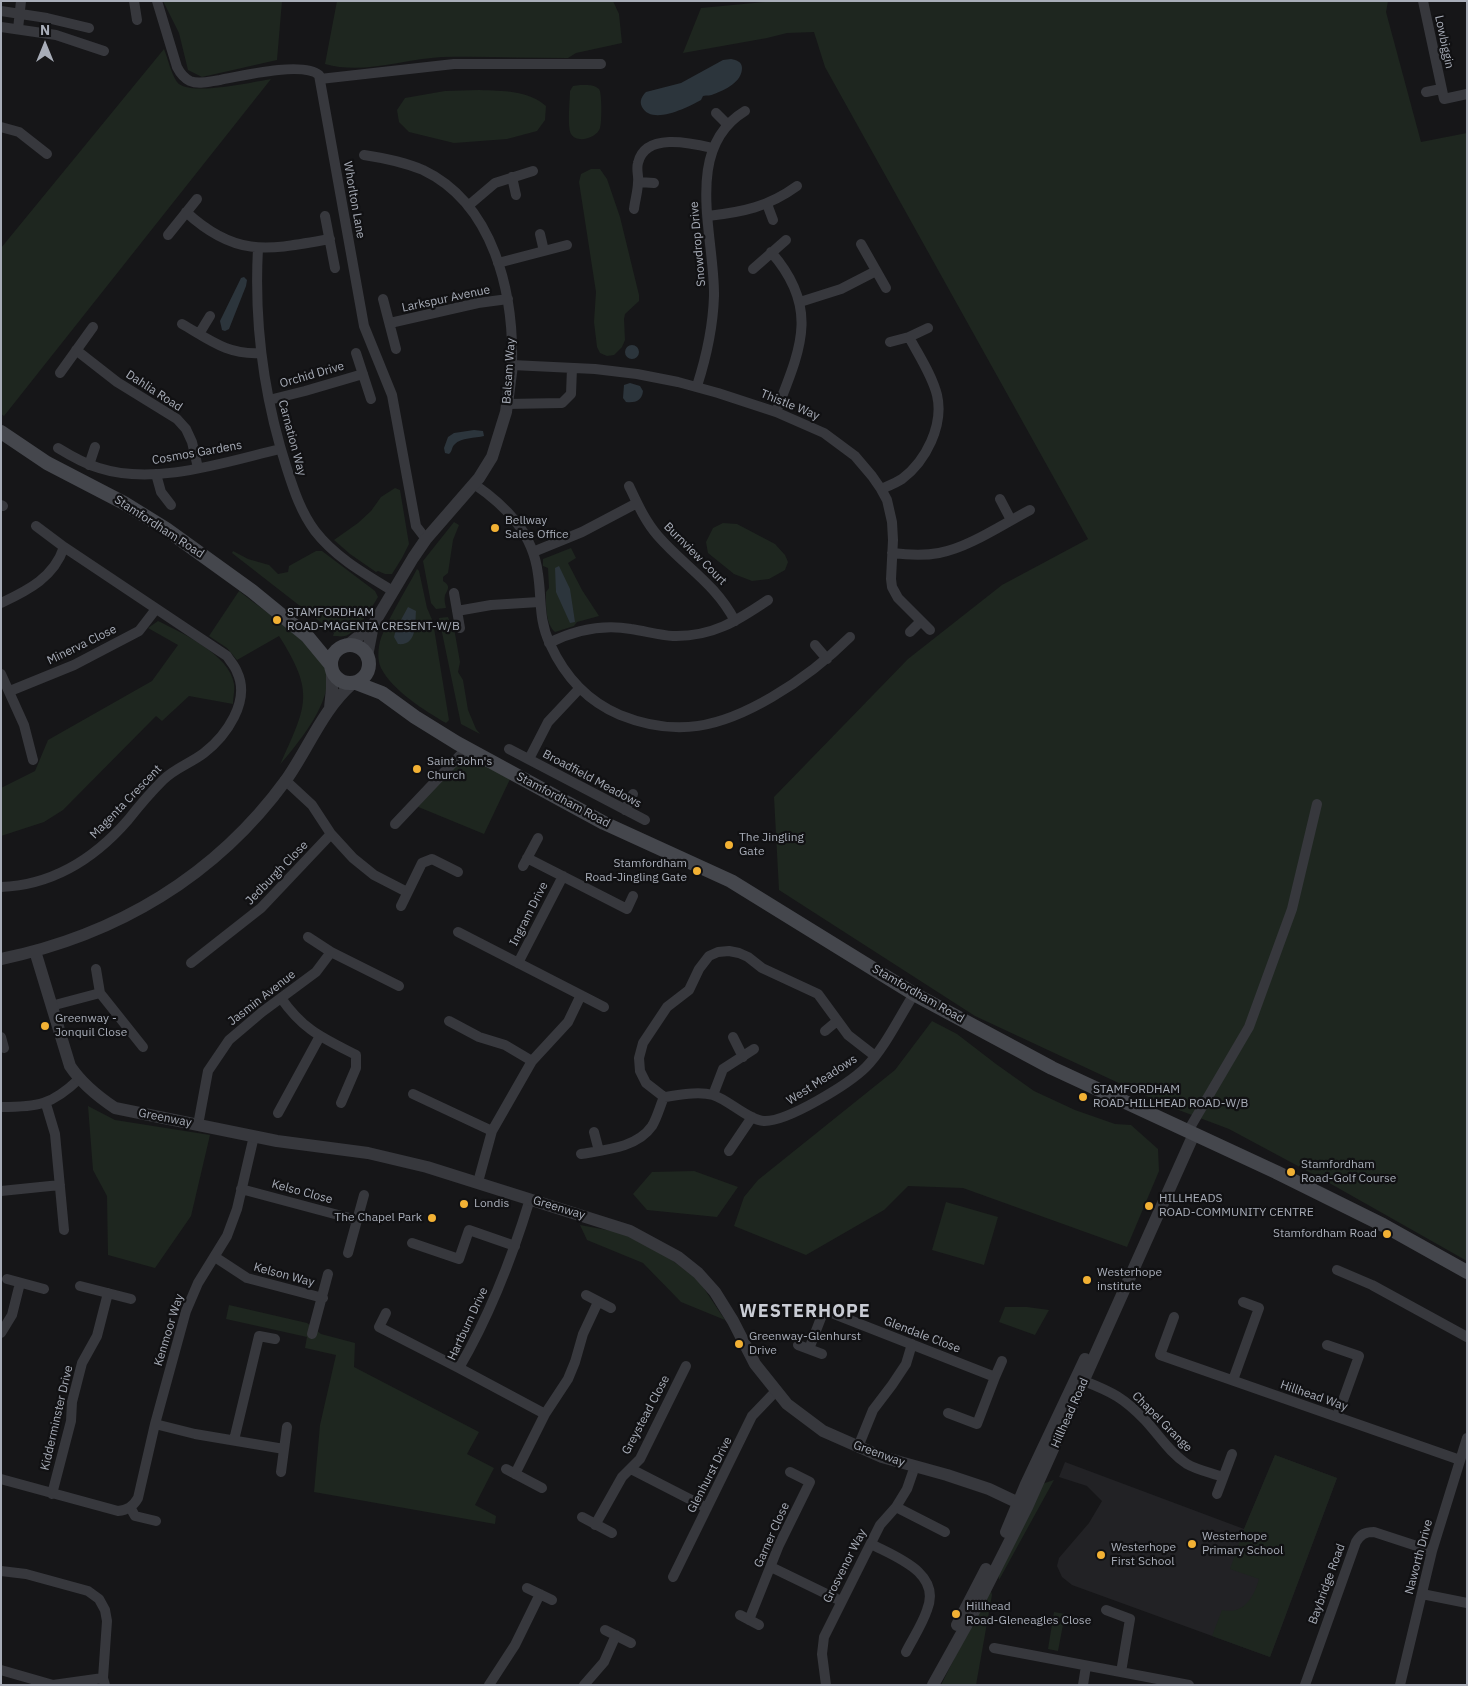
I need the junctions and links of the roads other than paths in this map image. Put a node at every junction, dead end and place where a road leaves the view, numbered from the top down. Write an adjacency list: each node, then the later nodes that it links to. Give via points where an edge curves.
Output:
1 (21, 1): 6 (street)
2 (134, 1): 7 (street)
3 (156, 1): 13 (street, via 177,67 190,81 201,83 294,69 312,71)
4 (1423, 1): 14 (street, Lowbiggin)
5 (1, 11): 6 (street)
6 (20, 14): 9 (street); 10 (street)
7 (137, 20)
8 (1, 26): 10 (street)
9 (89, 28)
10 (18, 29): 11 (street, via 56,35)
11 (104, 51)
12 (601, 64): 13 (street, via 454,64)
13 (320, 78): 92 (street, Whorlton Lane, via 364,326 392,395 416,526)
14 (1441, 89): 15 (street, Lowbiggin); 16 (street, Lowbiggin, via 1444,99)
15 (1426, 92)
16 (1467, 94)
17 (745, 112): 19 (street, Snowdrop Drive)
18 (716, 113): 19 (street)
19 (728, 124): 21 (street, Snowdrop Drive)
20 (1, 127): 22 (street, via 20,132)
21 (713, 148): 26 (street, via 679,142 650,147 638,160); 36 (street, Snowdrop Drive, via 706,180)
22 (47, 154)
23 (364, 155): 32 (street, Balsam Way, via 422,170 445,184)
24 (533, 171): 25 (street)
25 (512, 177): 29 (street); 32 (street, via 488,187)
26 (638, 182): 27 (street); 33 (street)
27 (654, 183)
28 (797, 186): 31 (street)
29 (516, 195)
30 (197, 199): 34 (street)
31 (767, 204): 36 (street); 37 (street)
32 (468, 206): 47 (street, Balsam Way, via 481,225)
33 (634, 209)
34 (186, 212): 39 (street); 44 (street, via 219,237)
35 (326, 216): 40 (street)
36 (708, 216): 71 (street, Snowdrop Drive, via 714,310)
37 (773, 220)
38 (540, 234): 45 (street)
39 (168, 235)
40 (330, 239): 44 (street, via 281,248); 48 (street)
41 (786, 240): 46 (street)
42 (861, 244): 50 (street)
43 (567, 245): 45 (street)
44 (258, 248): 65 (street, Carnation Way)
45 (544, 251): 47 (street)
46 (771, 252): 49 (street); 54 (street, via 792,281)
47 (498, 263): 53 (street, Balsam Way)
48 (336, 268)
49 (753, 269)
50 (876, 272): 51 (street); 54 (street, via 841,289)
51 (886, 288)
52 (383, 298): 57 (street, Larkspur Avenue)
53 (508, 299): 57 (street, Larkspur Avenue); 67 (street, Balsam Way)
54 (800, 302): 75 (street, via 800,347)
55 (210, 316): 60 (street)
56 (182, 324): 60 (street)
57 (390, 324): 63 (street, Larkspur Avenue)
58 (93, 327): 64 (street)
59 (928, 328): 61 (street)
60 (199, 334): 65 (street, via 226,349)
61 (908, 337): 62 (street); 85 (street, via 934,386 939,404 937,428 931,443 908,474)
62 (890, 342)
63 (396, 349)
64 (76, 350): 69 (street); 81 (street, Dahlia Road, via 117,382 177,419 192,442)
65 (261, 353): 73 (street, Carnation Way)
66 (356, 353): 70 (street, Orchid Drive)
67 (512, 365): 68 (street, Thistle Way); 74 (street, Balsam Way)
68 (572, 368): 71 (street, Thistle Way, via 637,374); 74 (street, via 571,394 562,403)
69 (60, 373)
70 (363, 374): 72 (street, Orchid Drive); 73 (street, Orchid Drive)
71 (697, 386): 75 (street, Thistle Way)
72 (371, 399)
73 (269, 400): 79 (street, Carnation Way)
74 (507, 404): 83 (street, Balsam Way, via 492,457)
75 (776, 412): 85 (street, Thistle Way, via 812,426 834,439 859,460)
76 (1, 432): 109 (main road, Stamfordham Road, via 47,463 152,520 252,591)
77 (95, 447): 80 (street)
78 (58, 448): 80 (street, Cosmos Gardens)
79 (280, 449): 81 (street, Cosmos Gardens); 96 (street, Carnation Way, via 296,496 315,531 344,559)
80 (89, 464): 82 (street, Cosmos Gardens, via 114,472)
81 (198, 468): 82 (street, Cosmos Gardens)
82 (156, 474): 88 (street, via 161,492)
83 (474, 484): 92 (street, Balsam Way); 94 (street, via 510,513)
84 (629, 486): 87 (street, Burnview Court)
85 (882, 490): 95 (street, Thistle Way, via 892,522)
86 (1000, 499): 90 (street)
87 (637, 503): 94 (street, via 582,532); 103 (street, Burnview Court, via 658,536 713,588)
88 (171, 505)
89 (1030, 510): 90 (street)
90 (1011, 520): 95 (street, via 948,551 924,555)
91 (36, 526): 93 (street, Magenta Crescent)
92 (426, 539): 96 (street, Balsam Way)
93 (64, 547): 100 (street, via 60,558 44,578); 101 (street, Magenta Crescent)
94 (533, 552): 99 (street)
95 (892, 553): 104 (street, Thistle Way, via 891,579 895,594)
96 (393, 591): 105 (street, Balsam Way)
97 (454, 593): 102 (street)
98 (768, 600): 103 (street)
99 (539, 602): 102 (street); 111 (street)
100 (1, 603)
101 (156, 609): 120 (street, Minerva Close, via 139,631 74,664); 137 (street, Magenta Crescent, via 227,656 238,672 242,686 236,715 230,726 202,754 167,776 113,836 92,854 52,876)
102 (457, 610): 106 (street)
103 (735, 621): 111 (street, via 711,631 683,635 622,627 590,628)
104 (921, 621): 107 (street, Thistle Way); 108 (street)
105 (373, 624): 113 (street, Balsam Way); 115 (street, Balsam Way)
106 (460, 628)
107 (930, 630)
108 (910, 632)
109 (307, 636): 113 (main road, Stamfordham Road); 116 (main road, Stamfordham Road)
110 (850, 636): 114 (street)
111 (549, 643): 119 (street)
112 (815, 645): 114 (street)
113 (345, 646): 115 (main road, via 360,648); 116 (main road, via 333,654)
114 (827, 658): 119 (street, via 796,682 748,711 702,726 668,727 641,722 603,707)
115 (368, 661): 118 (main road, via 365,677); 121 (main road, Stamfordham Road)
116 (332, 669): 118 (main road, via 340,681); 122 (street)
117 (1, 674): 120 (street)
118 (354, 683): 121 (main road, Stamfordham Road); 122 (street)
119 (579, 689): 125 (street, Broadfield Meadows, via 548,722)
120 (10, 691): 126 (street, via 24,725)
121 (382, 693): 123 (main road, Stamfordham Road)
122 (330, 708): 127 (street)
123 (467, 748): 132 (street); 151 (main road, Stamfordham Road, via 604,823 731,881)
124 (509, 749): 125 (street, Broadfield Meadows)
125 (529, 759): 130 (street, Broadfield Meadows)
126 (33, 760)
127 (285, 780): 133 (street, via 312,805); 143 (street, via 238,837 180,884 120,920)
128 (633, 794): 130 (street)
129 (1318, 804): 178 (street, via 1292,910 1249,1027)
130 (625, 810): 131 (street, Broadfield Meadows)
131 (645, 820)
132 (395, 824)
133 (331, 834): 138 (street, via 374,875); 146 (street, Jedburgh Close, via 262,908)
134 (538, 838): 136 (street, Ingram Drive, via 525,862)
135 (458, 872): 138 (street, via 432,859 422,863)
136 (562, 876): 139 (street, Ingram Drive, via 627,909); 147 (street, Ingram Drive)
137 (1, 887)
138 (408, 892): 140 (street)
139 (633, 896)
140 (400, 906)
141 (458, 932): 147 (street, Ingram Drive)
142 (308, 937): 144 (street)
143 (35, 951): 145 (street); 154 (street, Greenway)
144 (331, 952): 149 (street); 153 (street, Jasmin Avenue, via 316,972)
145 (1, 959)
146 (191, 963)
147 (518, 963): 152 (street, Ingram Drive)
148 (96, 969): 150 (street)
149 (399, 986)
150 (100, 993): 154 (street); 161 (street)
151 (914, 994): 164 (street, West Meadows); 178 (main road, Stamfordham Road, via 1052,1068)
152 (581, 995): 155 (street, Ingram Drive); 165 (street, via 568,1022)
153 (281, 998): 159 (street, via 291,1013); 175 (street, Jasmin Avenue, via 229,1040 208,1071)
154 (51, 1006): 166 (street, Greenway, via 70,1066)
155 (604, 1007)
156 (837, 1021): 158 (street); 164 (street, West Meadows, via 848,1035); 169 (street, West Meadows, via 818,994 762,968 748,957 729,951 718,952 709,956 699,969 689,990 667,1007 643,1044 640,1071 646,1083)
157 (449, 1022): 165 (street, via 505,1045)
158 (825, 1031)
159 (320, 1036): 170 (street, via 356,1056 356,1068); 173 (street)
160 (733, 1037): 163 (street)
161 (143, 1047)
162 (754, 1049): 163 (street)
163 (742, 1056): 168 (street, via 723,1069)
164 (875, 1056): 174 (street, West Meadows, via 855,1076 799,1111 781,1119 762,1121)
165 (532, 1061): 176 (street)
166 (79, 1079): 171 (street); 175 (street, Greenway, via 115,1108)
167 (413, 1094): 176 (street)
168 (713, 1095): 169 (street, West Meadows); 174 (street, West Meadows)
169 (664, 1097): 180 (street, via 652,1125 640,1138)
170 (341, 1103)
171 (46, 1104): 172 (street); 184 (street, via 55,1134)
172 (1, 1107)
173 (278, 1113)
174 (752, 1117): 181 (street)
175 (198, 1125): 179 (street, Greenway)
176 (492, 1130): 183 (street)
177 (594, 1132): 180 (street)
178 (1191, 1133): 196 (main road, Stamfordham Road, via 1383,1225); 224 (street, Hillhead Road, via 1168,1191)
179 (254, 1136): 183 (street, Greenway, via 368,1153); 185 (street, Kenmoor Way)
180 (599, 1151): 182 (street)
181 (729, 1151)
182 (580, 1154)
183 (478, 1182): 188 (street, Greenway)
184 (60, 1185): 186 (street); 190 (street)
185 (241, 1189): 189 (street, Kelso Close); 194 (street, Kenmoor Way, via 227,1236)
186 (1, 1191)
187 (364, 1195): 189 (street)
188 (530, 1199): 192 (street, Hartburn Drive); 226 (street, Greenway, via 630,1231 678,1257 715,1292 755,1364)
189 (357, 1220): 193 (street)
190 (64, 1230)
191 (412, 1242): 192 (street, via 459,1259 469,1230)
192 (515, 1246): 222 (street, Hartburn Drive, via 495,1298)
193 (348, 1253)
194 (215, 1257): 204 (street, Kelson Way, via 247,1278); 230 (street, Kenmoor Way, via 198,1283 186,1311)
195 (1337, 1270): 213 (street, via 1372,1285)
196 (1467, 1272)
197 (328, 1274): 204 (street, Kelson Way)
198 (7, 1279): 199 (street)
199 (20, 1283): 201 (street); 211 (street, via 12,1316)
200 (80, 1286): 202 (street)
201 (44, 1289)
202 (108, 1293): 205 (street); 245 (street, Kidderminster Drive, via 97,1336 82,1363)
203 (586, 1295): 206 (street)
204 (323, 1298): 212 (street, Kelson Way)
205 (131, 1299)
206 (598, 1302): 208 (street); 228 (street, via 568,1379)
207 (1243, 1302): 225 (street, via 1259,1308)
208 (611, 1308)
209 (386, 1313): 222 (street, via 379,1327)
210 (1174, 1317): 225 (street, Hillhead Way, via 1160,1355)
211 (1, 1332)
212 (312, 1334)
213 (1467, 1337)
214 (275, 1339): 233 (street, via 259,1336)
215 (912, 1344): 218 (street, Glendale Close, via 824,1310); 223 (street, Glendale Close); 234 (street, via 906,1364 872,1410)
216 (798, 1345): 218 (street)
217 (1327, 1345): 229 (street, via 1359,1356)
218 (809, 1349): 219 (street)
219 (822, 1354)
220 (1002, 1361): 223 (street)
221 (686, 1366): 239 (street, Greystead Close, via 640,1459)
222 (459, 1368): 228 (street, Hartburn Drive)
223 (995, 1376): 227 (street, via 977,1424)
224 (1079, 1379): 242 (street, Chapel Grange, via 1114,1393 1126,1402 1188,1464); 247 (street, Hillhead Road, via 1047,1465); 247 (street, via 1026,1484)
225 (1233, 1380): 229 (street, Hillhead Way)
226 (776, 1390): 234 (street, Greenway, via 787,1404 824,1431); 250 (street, Glenhurst Drive, via 752,1416)
227 (948, 1413)
228 (545, 1414): 244 (street, via 511,1472)
229 (1337, 1417): 237 (street, Hillhead Way)
230 (156, 1424): 233 (street); 249 (street, Kenmoor Way, via 138,1498)
231 (287, 1427): 235 (street)
232 (1467, 1438): 237 (street, Naworth Drive)
233 (234, 1440): 235 (street)
234 (858, 1447): 238 (street, Greenway)
235 (284, 1449): 240 (street)
236 (1232, 1454): 242 (street)
237 (1460, 1460): 257 (street, Naworth Drive)
238 (915, 1466): 247 (street, Greenway, via 989,1489); 248 (street, Grosvenor Way, via 907,1490)
239 (630, 1469): 250 (street); 253 (street, Greystead Close, via 622,1476)
240 (281, 1472)
241 (790, 1472): 258 (street, Garner Close, via 810,1482)
242 (1223, 1477): 246 (street)
243 (1, 1479): 245 (street)
244 (542, 1488)
245 (52, 1494): 249 (street, via 118,1511)
246 (1217, 1494)
247 (1023, 1505): 282 (street); 283 (street, Hillhead Road, via 977,1606)
248 (896, 1507): 254 (street); 256 (street, Grosvenor Way, via 880,1525)
249 (130, 1508): 252 (street, via 135,1516)
250 (708, 1508): 260 (street, Glenhurst Drive)
251 (582, 1517): 253 (street)
252 (156, 1521)
253 (595, 1525): 255 (street)
254 (945, 1532)
255 (612, 1533)
256 (870, 1544): 265 (street, Grosvenor Way); 273 (street, via 912,1566 924,1576 931,1593 928,1609)
257 (1432, 1551): 263 (street, Naworth Drive); 286 (street, Baybridge Road, via 1374,1532 1360,1535)
258 (771, 1567): 265 (street); 268 (street, Garner Close)
259 (1, 1571): 277 (street, via 26,1574 88,1591 99,1599 106,1610 107,1621)
260 (673, 1576)
261 (527, 1588): 262 (street)
262 (540, 1594): 264 (street); 279 (street, via 515,1645)
263 (1422, 1594): 266 (street); 287 (street, Naworth Drive)
264 (552, 1600)
265 (841, 1601): 281 (street, Grosvenor Way, via 824,1637 822,1654)
266 (1467, 1603)
267 (1106, 1610): 276 (street, via 1130,1619)
268 (749, 1620)
269 (605, 1630): 270 (street)
270 (616, 1636): 271 (street); 280 (street, via 604,1662)
271 (631, 1643)
272 (994, 1648): 274 (street)
273 (906, 1652)
274 (1086, 1666): 276 (street); 284 (street)
275 (1, 1670): 278 (street)
276 (1121, 1672): 285 (street)
277 (104, 1681): 278 (street)
278 (53, 1685)
279 (489, 1685)
280 (584, 1685)
281 (826, 1685)
282 (929, 1685)
283 (933, 1685)
284 (1083, 1685)
285 (1189, 1685)
286 (1305, 1685)
287 (1400, 1685)

